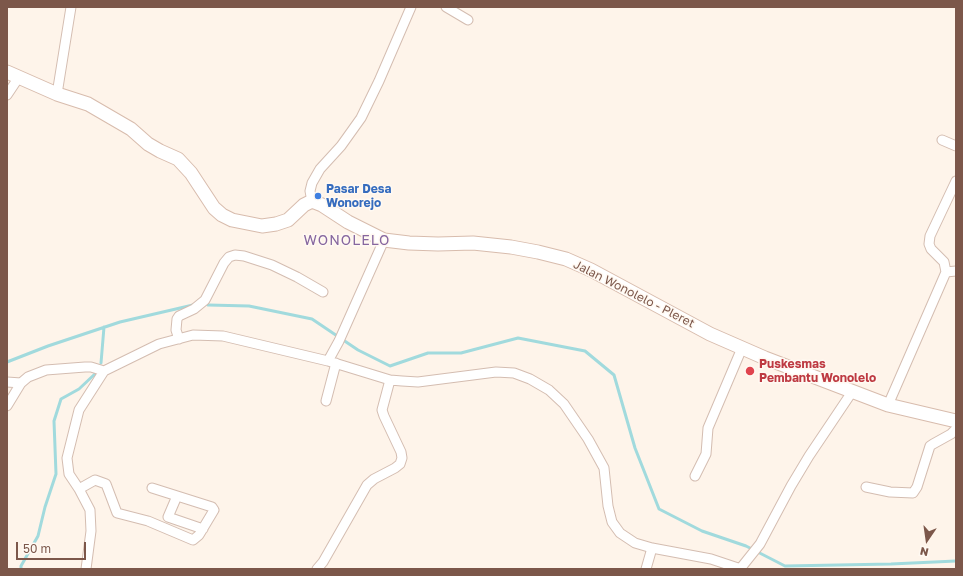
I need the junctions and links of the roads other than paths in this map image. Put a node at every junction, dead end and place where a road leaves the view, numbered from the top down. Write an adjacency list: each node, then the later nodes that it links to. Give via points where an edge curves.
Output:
1 (71, 7): 6 (street)
2 (411, 7): 11 (street, via 361,118 312,183)
3 (446, 7): 4 (street)
4 (468, 20)
5 (13, 74): 6 (main road); 7 (street)
6 (57, 94): 11 (main road, via 88,104 131,129 148,144 178,160 191,173 214,208 232,220 262,226 276,224 288,220 304,204)
7 (7, 95)
8 (942, 140): 9 (street)
9 (956, 146)
10 (956, 181): 14 (street, via 930,236 929,244 944,262)
11 (312, 201): 12 (main road, Jalan Wonolelo - Pleret)
12 (384, 240): 17 (main road, Jalan Wonolelo - Pleret, via 481,244 538,252 566,259); 18 (street, via 349,317)
13 (956, 271): 14 (street)
14 (946, 272): 25 (street)
15 (323, 292): 16 (street, via 272,265 235,255 224,263 205,300 177,319 176,330)
16 (179, 339): 18 (street, via 193,336 223,336); 19 (street, via 159,344)
17 (742, 348): 23 (main road, Jalan Wonolelo - Pleret); 29 (street, via 708,428 706,454)
18 (332, 362): 20 (street); 24 (street)
19 (104, 371): 22 (street, via 91,367 46,370 28,377); 32 (street, via 79,410 67,458 69,474)
20 (390, 380): 35 (street, via 418,382 496,372 514,373 530,378 564,404 588,439 604,468 612,522 620,533 635,543); 37 (street, via 382,410 401,452 400,464 367,485)
21 (7, 382): 22 (street)
22 (21, 383): 26 (street)
23 (852, 392): 25 (main road, Jalan Wonolelo - Pleret); 39 (street, via 806,462 760,544)
24 (326, 401)
25 (888, 405): 27 (main road, Jalan Wonolelo - Pleret)
26 (7, 406)
27 (956, 421)
28 (956, 429): 30 (street, via 930,446 913,493)
29 (695, 476)
30 (866, 487)
31 (152, 488): 33 (street)
32 (79, 489): 34 (street, via 95,480 106,484 117,513 148,521 193,540); 36 (street, via 90,510 91,530)
33 (177, 496): 34 (street, via 168,517); 34 (street, via 212,507 214,510)
34 (203, 529)
35 (652, 548): 38 (street); 39 (street, via 711,559)
36 (86, 569)
37 (317, 569)
38 (646, 569)
39 (741, 569)

